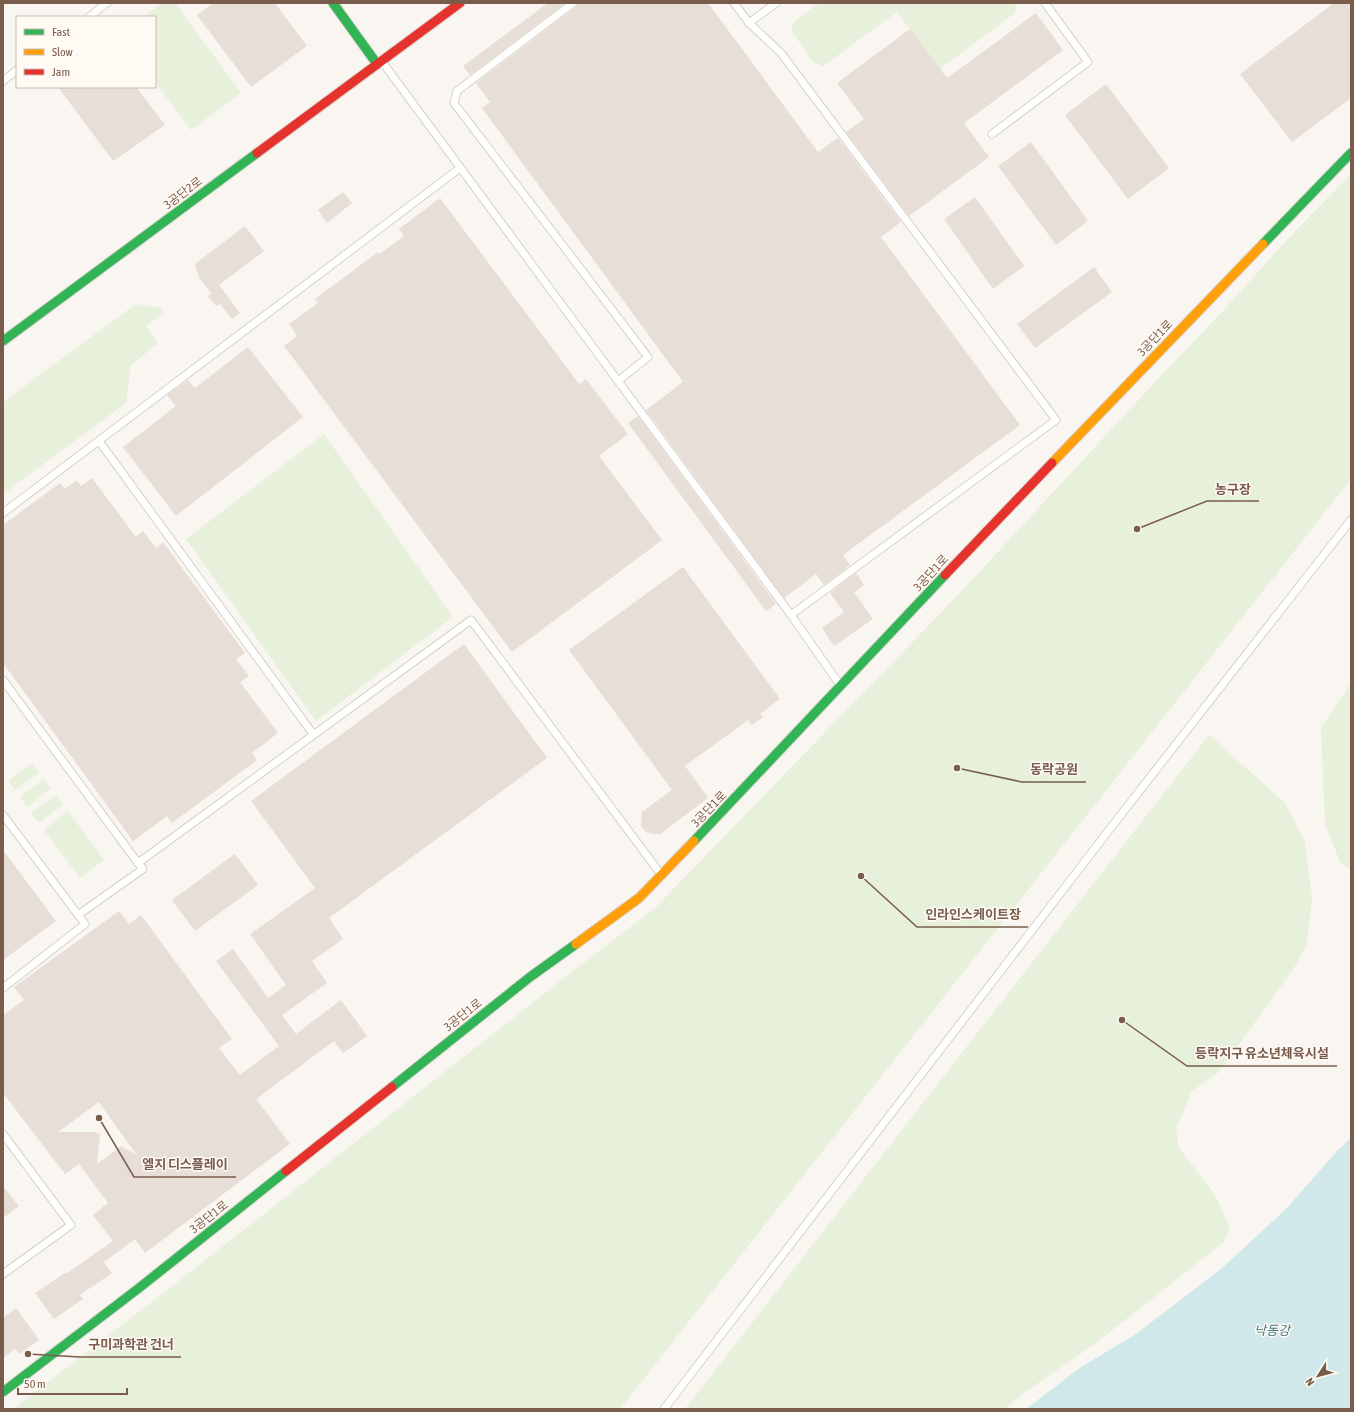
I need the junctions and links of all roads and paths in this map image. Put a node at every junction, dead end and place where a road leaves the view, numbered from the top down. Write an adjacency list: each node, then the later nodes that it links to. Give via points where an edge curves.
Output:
1 (107, 3): 8 (lane)
2 (333, 3): 10 (street)
3 (460, 3): 10 (street, 3공단2로)
4 (573, 3): 17 (lane, via 456,91 454,103 648,357)
5 (734, 3): 9 (lane)
6 (776, 3): 9 (lane)
7 (1045, 3): 13 (lane, via 1088,62)
8 (90, 16)
9 (749, 23): 21 (lane, via 781,53 1056,420)
10 (379, 62): 15 (lane); 16 (street, 3공단2로)
11 (16, 71): 12 (lane)
12 (3, 81)
13 (992, 134)
14 (1351, 153): 23 (street, 3공단1로, via 1001,514)
15 (460, 168): 17 (lane); 18 (lane)
16 (3, 341)
17 (618, 381): 21 (lane)
18 (99, 441): 19 (lane); 24 (lane)
19 (3, 513)
20 (1351, 520): 33 (lane)
21 (791, 616): 23 (lane)
22 (3, 680): 26 (lane)
23 (841, 686): 27 (street, 3공단1로)
24 (313, 734): 26 (lane); 27 (lane, via 471,620)
25 (3, 815): 28 (lane)
26 (138, 863): 28 (lane, via 143,869)
27 (661, 875): 32 (street, 3공단1로, via 639,898 530,977 145,1283)
28 (78, 915): 29 (lane, via 85,924)
29 (3, 988)
30 (3, 1134): 31 (lane, via 71,1225)
31 (3, 1274)
32 (3, 1392)
33 (664, 1409)

